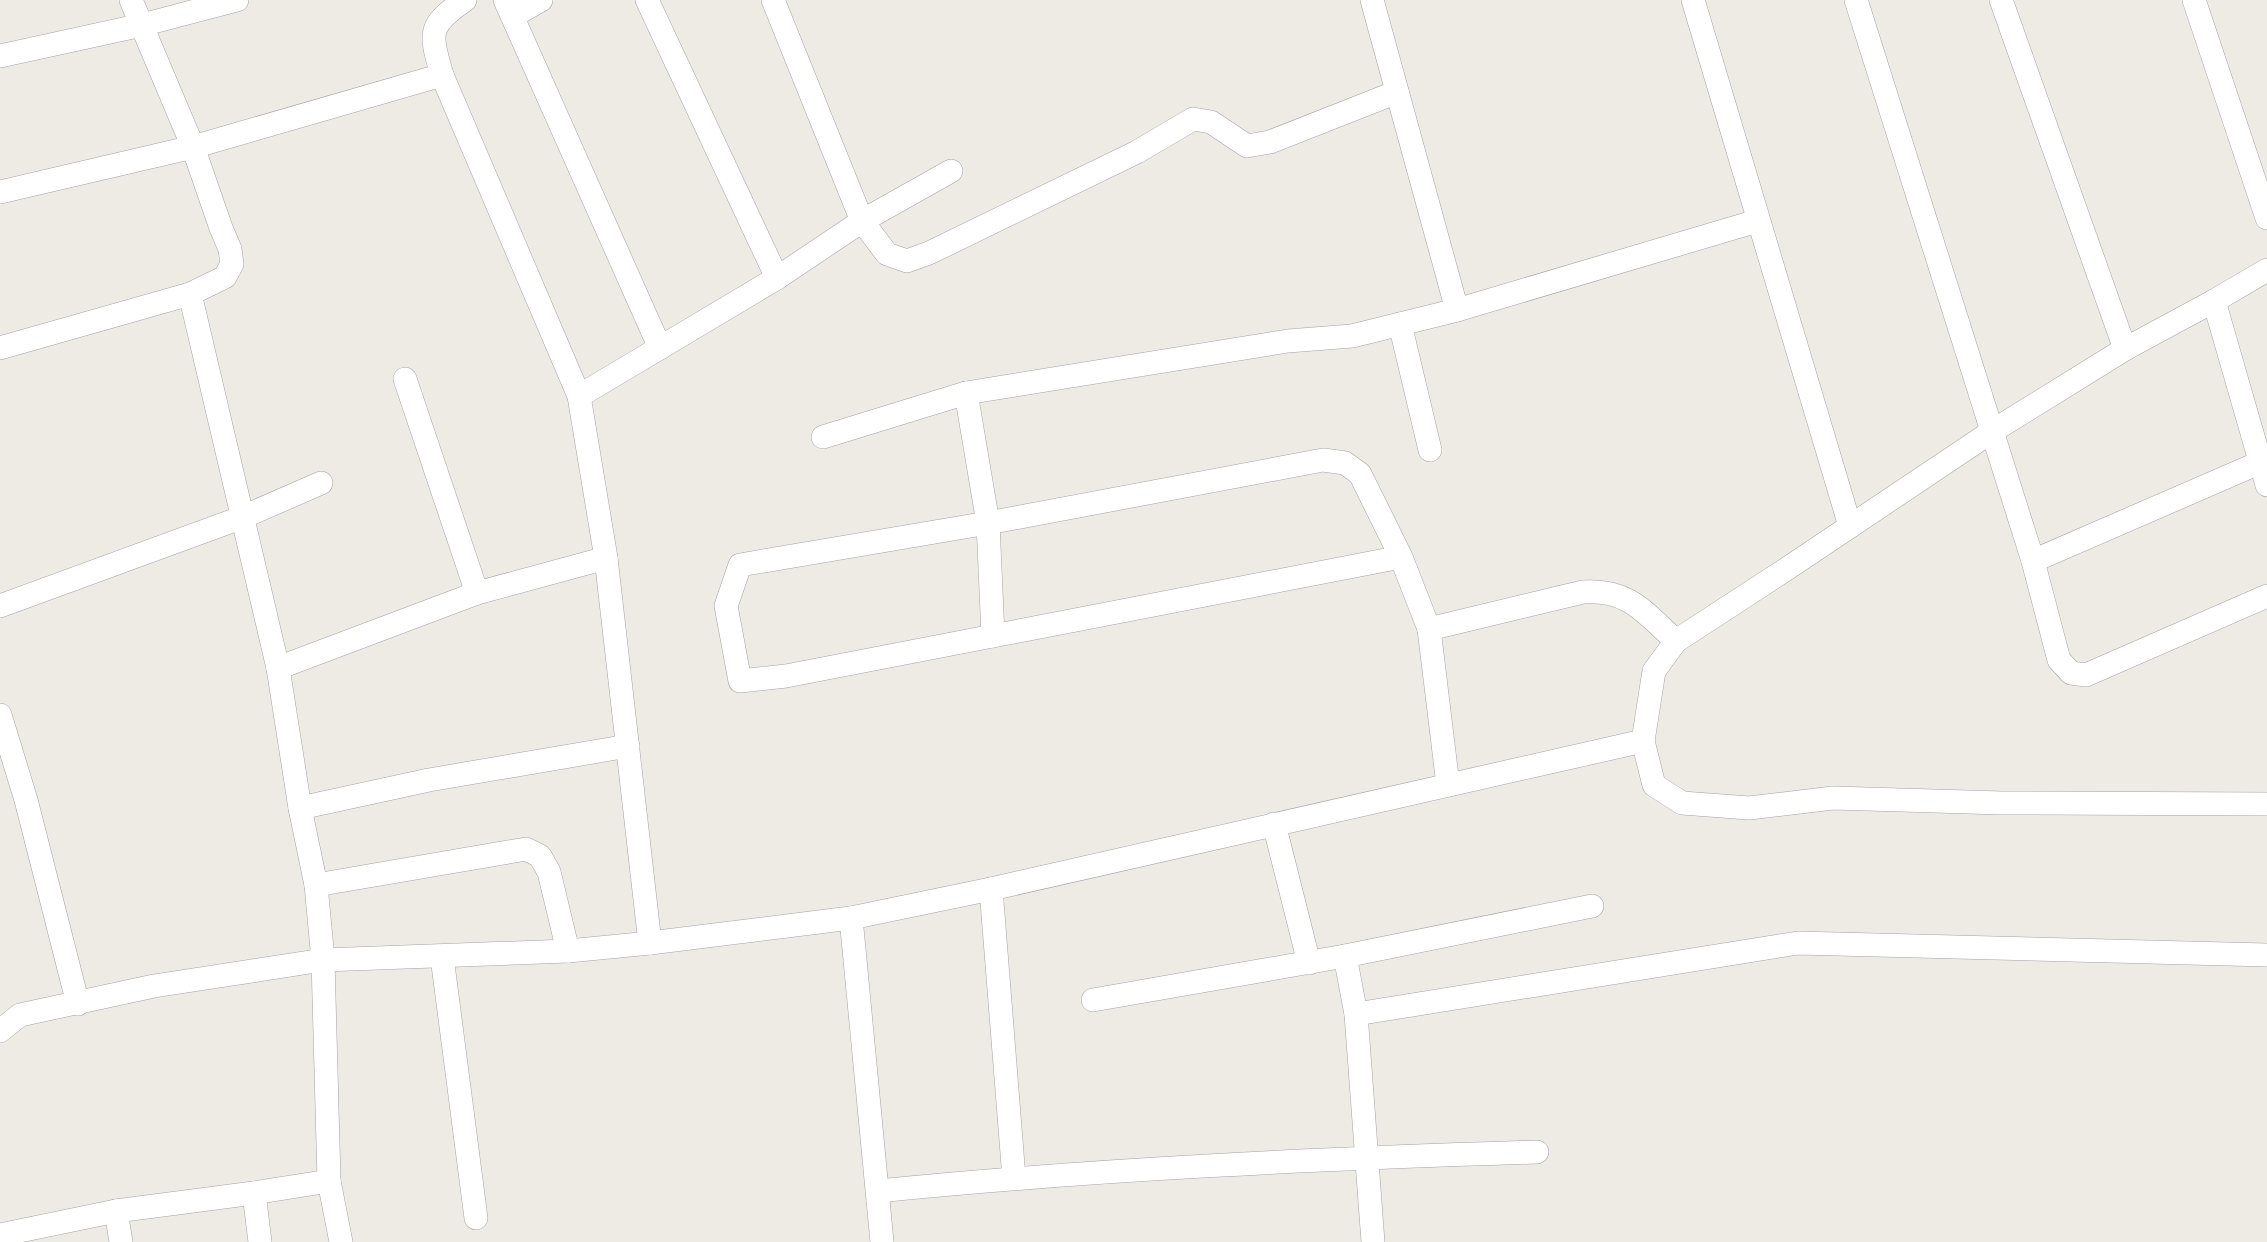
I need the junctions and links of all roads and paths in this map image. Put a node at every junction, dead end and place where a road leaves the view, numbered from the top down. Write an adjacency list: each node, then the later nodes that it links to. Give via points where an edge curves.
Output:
1 (131, 0): 13 (street)
2 (237, 0): 13 (street)
3 (464, 0): 15 (street, via 436,23 432,41)
4 (541, 0): 12 (street)
5 (647, 0): 24 (street)
6 (773, 0): 21 (street)
7 (1373, 0): 16 (street)
8 (1693, 0): 22 (street)
9 (1856, 0): 35 (street)
10 (2001, 0): 31 (street)
11 (2194, 0): 20 (street)
12 (509, 8): 30 (street)
13 (142, 25): 14 (street); 17 (street)
14 (0, 56)
15 (442, 75): 17 (street); 34 (street)
16 (1397, 92): 21 (street, via 1270,142 1247,146 1211,122 1193,119 1137,152 907,261 887,254); 27 (street)
17 (193, 147): 19 (street); 25 (street, via 232,264 225,277)
18 (951, 171): 21 (street)
19 (0, 192)
20 (2267, 218)
21 (862, 221): 24 (street)
22 (1757, 221): 27 (street); 43 (street)
23 (2267, 270): 26 (street)
24 (777, 278): 30 (street)
25 (190, 294): 29 (street); 41 (street)
26 (2214, 301): 31 (street); 38 (street)
27 (1457, 310): 28 (street)
28 (1400, 324): 33 (street, via 1352,336 1289,341); 37 (street)
29 (0, 348)
30 (660, 348): 34 (street)
31 (2125, 349): 35 (street)
32 (405, 379): 47 (street)
33 (966, 393): 36 (street); 42 (street)
34 (579, 396): 45 (street)
35 (1991, 432): 43 (street); 46 (street)
36 (823, 437)
37 (1430, 450)
38 (2261, 462): 40 (street); 46 (street)
39 (321, 483): 41 (street)
40 (2267, 485)
41 (243, 517): 49 (street); 53 (street)
42 (988, 523): 44 (street, via 1323,460 1345,463 1360,474); 51 (street); 51 (street, via 740,565 726,606 740,681)
43 (1850, 526): 52 (street)
44 (1401, 557): 50 (street); 51 (street)
45 (606, 558): 47 (street); 56 (street)
46 (2032, 561): 48 (street, via 2059,660 2071,673 2087,675)
47 (477, 593): 53 (street)
48 (2267, 596)
49 (0, 606)
50 (1429, 629): 52 (street, via 1604,591 1634,603); 57 (street)
51 (993, 636)
52 (1676, 641): 55 (street, via 1654,671)
53 (278, 668): 59 (street)
54 (0, 715): 73 (street)
55 (1643, 741): 57 (street); 58 (street, via 1654,785 1682,803 1749,808 1833,798)
56 (628, 746): 59 (street, via 429,780); 65 (street)
57 (1448, 785): 60 (street)
58 (2267, 804)
59 (300, 808): 61 (street)
60 (1274, 824): 62 (street); 71 (street)
61 (316, 885): 66 (street, via 526,849 540,856 549,872); 70 (street)
62 (991, 889): 64 (street); 79 (street)
63 (1592, 906): 68 (street)
64 (851, 918): 65 (street); 81 (street)
65 (650, 943): 66 (street)
66 (568, 951): 69 (street)
67 (2267, 955): 75 (street, via 1798,943)
68 (1345, 956): 71 (street); 75 (street)
69 (442, 957): 70 (street); 84 (street)
70 (323, 960): 73 (street, via 154,986); 80 (street)
71 (1309, 963): 72 (street)
72 (1093, 1000)
73 (78, 1004): 74 (street)
74 (10, 1014): 76 (street)
75 (1356, 1014): 78 (street)
76 (0, 1031)
77 (1537, 1152): 78 (street)
78 (1366, 1157): 79 (street); 90 (street)
79 (1014, 1178): 81 (street)
80 (329, 1181): 82 (street); 88 (street)
81 (878, 1191): 89 (street)
82 (254, 1193): 83 (street); 87 (street)
83 (116, 1211): 85 (street); 86 (street)
84 (476, 1219)
85 (0, 1235)
86 (121, 1242)
87 (260, 1242)
88 (341, 1242)
89 (882, 1242)
90 (1373, 1242)

